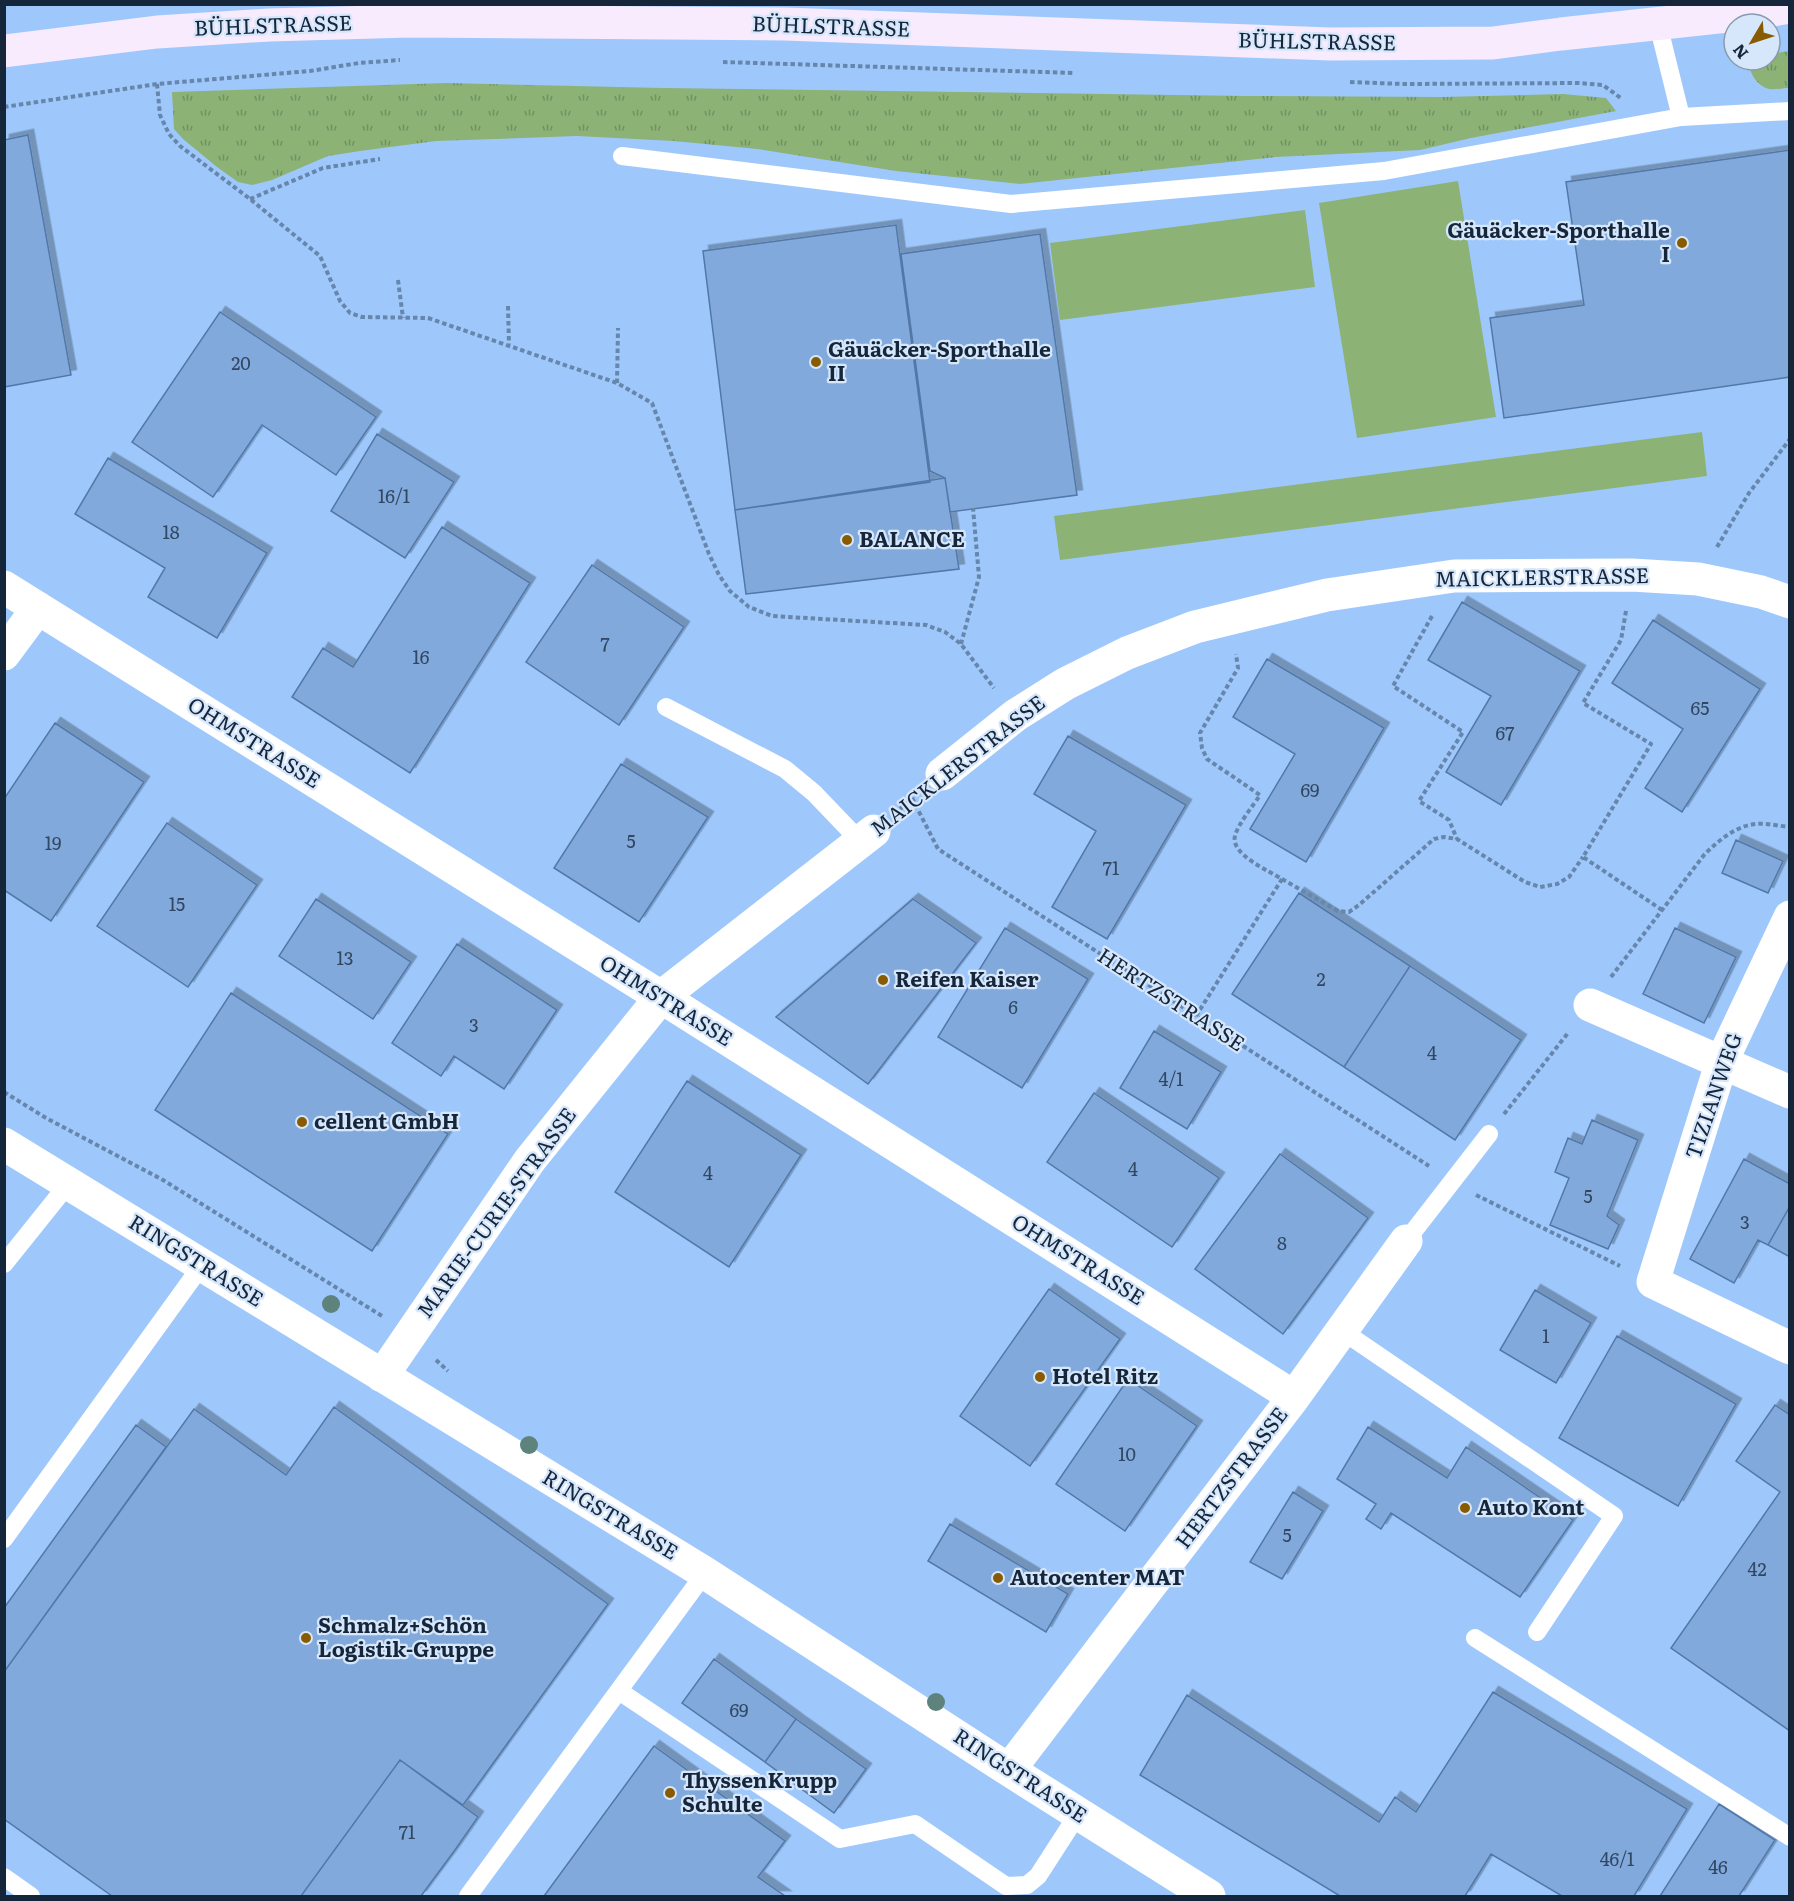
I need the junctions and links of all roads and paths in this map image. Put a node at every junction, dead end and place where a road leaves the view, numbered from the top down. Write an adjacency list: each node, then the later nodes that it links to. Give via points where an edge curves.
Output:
1 (1790, 7): 2 (main road, BÜHLSTRASSE)
2 (1658, 24): 3 (main road, BÜHLSTRASSE, via 1493,43 1330,44 785,24 410,21 157,32); 9 (lane)
3 (4, 51)
4 (403, 60): 8 (path)
5 (721, 62): 6 (path)
6 (1080, 73)
7 (1343, 82): 9 (path, via 1580,83 1603,86 1629,104)
8 (157, 84): 10 (path); 15 (path, via 160,114 169,134 180,147)
9 (1677, 98): 12 (lane)
10 (4, 107)
11 (1790, 111): 12 (lane)
12 (1681, 117): 13 (lane, via 1384,171 1011,204)
13 (622, 156)
14 (380, 159): 15 (path, via 323,168)
15 (250, 199): 18 (path, via 320,256 340,301 350,313)
16 (398, 280): 18 (path)
17 (508, 306): 20 (path)
18 (403, 318): 20 (path, via 428,318)
19 (618, 328): 21 (path)
20 (509, 344): 21 (path)
21 (617, 383): 31 (path, via 652,403 709,555 730,591 749,607 772,616 926,625)
22 (1790, 439): 26 (path, via 1749,493)
23 (973, 508): 31 (path, via 979,577)
24 (1632, 575): 25 (street, MAICKLERSTRASSE); 26 (street, MAICKLERSTRASSE); 40 (path, via 1621,640 1582,703 1651,744)
25 (1455, 576): 30 (street, MAICKLERSTRASSE, via 1327,595); 39 (path, via 1393,686 1463,732 1419,801 1449,820)
26 (1698, 579): 28 (street, MAICKLERSTRASSE)
27 (4, 587): 29 (street, OHMSTRASSE)
28 (1790, 602)
29 (38, 608): 32 (street); 44 (street, OHMSTRASSE)
30 (1229, 618): 34 (street, MAICKLERSTRASSE, via 1127,653 1065,684); 41 (path, via 1238,668 1200,733 1202,748 1207,759 1260,795 1235,836 1235,845 1239,852)
31 (961, 644): 34 (path)
32 (4, 654)
33 (666, 707): 38 (lane, via 786,769)
34 (1016, 715): 35 (street, MAICKLERSTRASSE)
35 (942, 774): 36 (path, MAICKLERSTRASSE)
36 (912, 798): 38 (path, MAICKLERSTRASSE); 46 (path, HERTZSTRASSE, via 938,849)
37 (1790, 827): 42 (path, via 1756,824 1719,840)
38 (868, 837): 44 (street, MAICKLERSTRASSE)
39 (1457, 839): 40 (path, via 1525,882 1540,887 1557,885 1569,877); 41 (path, via 1434,840 1348,912 1338,911)
40 (1583, 857): 42 (path)
41 (1282, 879): 46 (path)
42 (1662, 910): 45 (path)
43 (1790, 917): 47 (street, TIZIANWEG)
44 (661, 998): 59 (street, MARIE-CURIE-STRASSE, via 530,1160); 60 (street, OHMSTRASSE)
45 (1590, 1005): 47 (street); 49 (path)
46 (1196, 1016): 51 (path, HERTZSTRASSE)
47 (1722, 1061): 48 (street); 58 (street, TIZIANWEG, via 1653,1282)
48 (1790, 1092)
49 (1489, 1134): 51 (lane, HERTZSTRASSE)
50 (4, 1144): 52 (street, RINGSTRASSE)
51 (1451, 1182): 53 (lane, HERTZSTRASSE); 54 (path)
52 (69, 1183): 55 (lane); 56 (street, RINGSTRASSE)
53 (1406, 1240): 57 (street, HERTZSTRASSE)
54 (1589, 1250)
55 (4, 1264)
56 (202, 1265): 59 (street, RINGSTRASSE); 61 (lane)
57 (1341, 1330): 60 (street, HERTZSTRASSE); 63 (lane, via 1614,1516)
58 (1790, 1348)
59 (382, 1376): 62 (street, RINGSTRASSE)
60 (1294, 1397): 66 (street, HERTZSTRASSE)
61 (4, 1539)
62 (705, 1573): 65 (lane); 66 (street, RINGSTRASSE)
63 (1537, 1632)
64 (1475, 1638): 68 (lane)
65 (619, 1691): 67 (lane, via 840,1839 915,1824 1006,1886 1027,1885 1038,1876); 71 (lane)
66 (1009, 1770): 67 (street, RINGSTRASSE)
67 (1078, 1814): 72 (street, RINGSTRASSE)
68 (1790, 1837)
69 (4, 1877): 70 (lane)
70 (31, 1896)
71 (468, 1896)
72 (1209, 1896)

